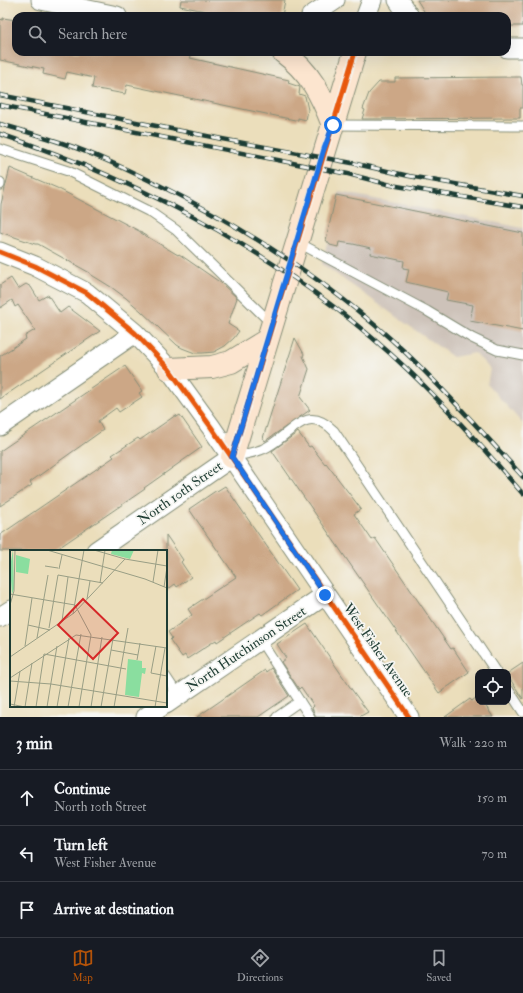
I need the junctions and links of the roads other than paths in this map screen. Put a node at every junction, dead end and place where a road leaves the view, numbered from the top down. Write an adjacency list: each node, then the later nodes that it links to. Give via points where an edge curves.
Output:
1 (41, 0): 5 (street)
2 (335, 0): 7 (street)
3 (372, 0): 8 (street)
4 (398, 0): 9 (street)
5 (80, 4): 6 (street)
6 (105, 12)
7 (317, 12)
8 (368, 12)
9 (406, 12)
10 (511, 48): 11 (street)
11 (523, 48)
12 (288, 56): 14 (street, via 312,80)
13 (354, 56): 14 (street, North 10th Street)
14 (333, 125): 15 (lane); 19 (street, North 10th Street)
15 (523, 126)
16 (0, 149): 21 (lane, via 68,171 150,212 176,230)
17 (0, 182): 18 (lane)
18 (0, 185)
19 (297, 242): 21 (street, North 10th Street); 23 (lane, via 427,311 472,338 497,350)
20 (0, 252): 22 (street, West Fisher Avenue, via 35,266 87,293)
21 (270, 332): 24 (street, via 231,362 212,368); 26 (street, North 10th Street)
22 (135, 333): 24 (street, West Fisher Avenue); 25 (street)
23 (523, 355)
24 (169, 369): 26 (street, West Fisher Avenue)
25 (0, 426)
26 (232, 457): 27 (street, North 10th Street); 28 (street, West Fisher Avenue); 32 (lane, via 264,449 306,420 314,419 326,423 334,431)
27 (97, 550)
28 (325, 595): 31 (street, North Hutchinson Street); 42 (street, West Fisher Avenue)
29 (10, 611): 30 (street)
30 (0, 617)
31 (260, 640): 35 (street, North Hutchinson Street); 36 (lane)
32 (494, 669)
33 (167, 681): 35 (lane)
34 (511, 694): 38 (lane)
35 (172, 700)
36 (300, 701): 40 (lane); 41 (lane)
37 (161, 707): 39 (street)
38 (523, 712)
39 (146, 717)
40 (277, 717)
41 (310, 717)
42 (409, 717)

